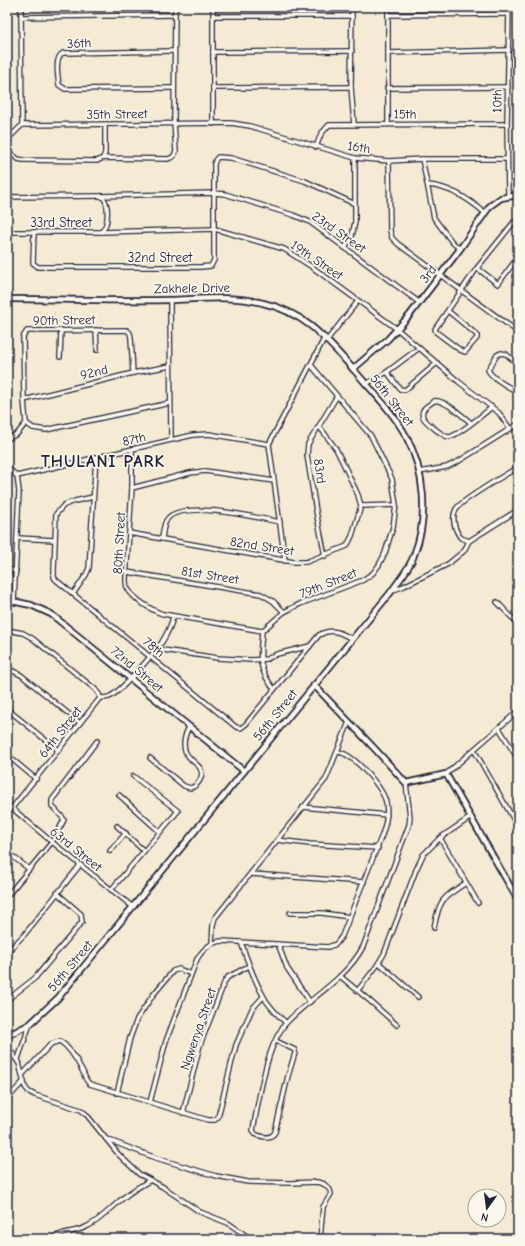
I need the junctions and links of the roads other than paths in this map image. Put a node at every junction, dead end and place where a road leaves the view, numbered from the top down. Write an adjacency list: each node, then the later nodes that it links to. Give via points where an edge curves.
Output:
1 (21, 7): 12 (street)
2 (174, 7): 9 (street)
3 (213, 7): 10 (street)
4 (352, 7): 11 (street)
5 (388, 7): 8 (street)
6 (509, 7): 7 (street, 10th)
7 (508, 14): 8 (street); 13 (street, 10th)
8 (388, 15): 17 (street)
9 (175, 16): 12 (street); 14 (street)
10 (213, 16): 11 (street); 16 (street)
11 (352, 16): 15 (street)
12 (21, 17): 29 (street)
13 (509, 50): 17 (street); 19 (street, 10th)
14 (174, 51): 20 (street); 20 (street, 36th, via 63,53 58,60 58,71 59,85 65,88)
15 (352, 51): 16 (street); 18 (street)
16 (213, 52): 21 (street)
17 (388, 53): 22 (street)
18 (352, 87): 21 (street); 26 (street)
19 (508, 87): 22 (street); 28 (street, 10th)
20 (174, 88): 23 (street)
21 (213, 88): 25 (street)
22 (387, 88): 27 (street)
23 (174, 123): 24 (street, 35th Street); 25 (street, 35th Street); 33 (street, via 176,150 172,157)
24 (105, 124): 29 (street, 35th Street); 33 (street)
25 (213, 124): 31 (street, 16th, via 239,124)
26 (354, 124): 27 (street, 15th); 31 (street, 15th, via 329,125 321,134)
27 (388, 124): 28 (street, 15th)
28 (507, 124): 36 (street, 10th)
29 (22, 125): 30 (street)
30 (7, 140)
31 (316, 147): 34 (street, 16th)
32 (7, 150): 33 (street, via 23,160 97,161)
33 (103, 158)
34 (356, 158): 37 (street, 16th); 44 (street)
35 (422, 159): 36 (street, 16th); 37 (street, 16th); 38 (street)
36 (507, 159): 42 (street, 10th)
37 (389, 161): 55 (street, via 392,238)
38 (428, 185): 45 (street, via 446,188 474,203); 52 (street, via 436,221)
39 (213, 193): 41 (street, 23rd Street); 44 (street, 32nd Street, via 214,164 216,159 223,156 305,181); 47 (street, 32nd Street); 51 (street, 23rd Street, via 225,194 302,218)
40 (518, 195): 42 (street, 3rd)
41 (100, 196): 43 (street, 33rd Street); 50 (street, 33rd Street, via 106,204 106,224)
42 (508, 196): 45 (street, 3rd, via 496,201)
43 (7, 197)
44 (355, 204): 51 (street, via 354,229)
45 (485, 213): 52 (street, 3rd)
46 (518, 221): 54 (street, via 514,222)
47 (215, 229): 49 (street, 32nd Street, via 214,260 210,266 200,267 38,267 35,266 33,259); 50 (street, 19th Street); 59 (street, 19th Street, via 284,249)
48 (7, 232): 49 (street, 33rd Street)
49 (34, 232): 50 (street, 33rd Street)
50 (101, 232)
51 (345, 248): 60 (street, 23rd Street)
52 (460, 248): 55 (street, 3rd)
53 (518, 257): 54 (street, via 498,284)
54 (477, 268): 56 (street)
55 (441, 274): 56 (street); 60 (street, 3rd)
56 (462, 290): 61 (street); 65 (street)
57 (7, 299): 58 (street, Zakhele Drive)
58 (170, 300): 66 (street, Zakhele Drive, via 236,298 264,303 297,316); 73 (street)
59 (358, 301): 62 (street, 19th Street); 66 (street)
60 (420, 303): 62 (street, 3rd)
61 (448, 311): 61 (street, via 435,331 465,352 477,335)
62 (397, 329): 67 (street, 19th Street); 74 (street, 3rd)
63 (60, 330): 64 (street, 90th Street); 69 (street); 80 (street, 90th Street, via 25,332)
64 (96, 330): 68 (street); 75 (street, 90th Street, via 129,331 132,338)
65 (518, 332)
66 (326, 338): 72 (street); 74 (street, Zakhele Drive)
67 (419, 348): 70 (street, 19th Street); 76 (street)
68 (97, 350)
69 (60, 357)
70 (437, 363): 76 (street, via 405,390 400,390); 82 (street, 19th Street)
71 (518, 364): 78 (street, via 501,353 488,370 489,374 502,383)
72 (311, 365): 79 (street, 79th Street); 90 (street)
73 (170, 366): 75 (street, 92nd); 81 (street)
74 (353, 369): 77 (street, 56th Street)
75 (133, 372): 80 (street, 92nd)
76 (387, 372): 77 (street)
77 (366, 384): 95 (street, 56th Street, via 404,433)
78 (518, 390)
79 (338, 396): 86 (street, 83rd); 101 (street, 79th Street, via 372,436 392,479)
80 (24, 400): 83 (street, 90th Street)
81 (170, 403): 83 (street, via 46,430 33,428); 89 (street)
82 (492, 407): 84 (street); 87 (street, 19th Street)
83 (26, 423): 88 (street, via 17,434)
84 (471, 423): 84 (street, via 453,436 447,437 425,420 422,413 433,401 438,401)
85 (518, 424): 87 (street)
86 (319, 426): 100 (street, via 336,449); 109 (street, 83rd, via 308,444 307,451)
87 (510, 429): 95 (street, via 459,462)
88 (7, 439)
89 (171, 440): 90 (street, 87th, via 209,434); 91 (street, 87th)
90 (269, 444): 97 (street)
91 (132, 450): 92 (street, 87th); 98 (street, 80th Street)
92 (96, 457): 96 (street, 87th); 99 (street)
93 (7, 467): 96 (street)
94 (518, 467): 108 (street, via 456,508 455,529 461,538)
95 (419, 472): 114 (street, 56th Street, via 423,508 419,538 414,556)
96 (17, 476): 105 (street)
97 (274, 481): 98 (street, via 204,471); 103 (street)
98 (132, 488): 104 (street, 80th Street)
99 (93, 498): 107 (street, 78th, via 69,503 58,510 55,518); 115 (street, via 89,568)
100 (361, 506): 101 (street); 109 (street, 82nd Street, via 349,544)
101 (396, 506): 119 (street, 79th Street, via 396,517 387,546 379,566 373,573 363,580)
102 (518, 510): 108 (street)
103 (280, 522): 106 (street, via 211,510 190,511 168,518); 110 (street)
104 (129, 533): 106 (street, 82nd Street); 113 (street, 80th Street)
105 (17, 538): 107 (street); 112 (street)
106 (162, 539): 110 (street, 82nd Street)
107 (55, 540): 115 (street, 78th, via 54,577)
108 (469, 541): 114 (street, via 464,551 448,564)
109 (325, 556): 110 (street, 82nd Street, via 306,562)
110 (285, 561)
111 (7, 569): 112 (street)
112 (16, 571): 117 (street)
113 (127, 572): 119 (street, 81st Street, via 261,594); 120 (street, 80th Street, via 129,591 153,611)
114 (391, 592): 124 (street, 56th Street)
115 (73, 594): 127 (street, 78th)
116 (7, 600): 117 (street, 72nd Street)
117 (14, 602): 130 (street, 72nd Street, via 31,605 51,614)
118 (497, 602): 121 (street)
119 (284, 612): 123 (street, 79th Street)
120 (173, 617): 123 (street, 80th Street); 126 (street, 64th Street, via 169,629)
121 (518, 624)
122 (7, 630): 133 (street, via 23,633 32,638 95,689)
123 (262, 632): 128 (street)
124 (352, 639): 125 (street, 78th, via 335,631 328,631 318,635); 131 (street, 56th Street)
125 (311, 645): 128 (street); 132 (street, 78th)
126 (156, 649): 127 (street, 64th Street); 128 (street)
127 (151, 656): 130 (street, 64th Street); 132 (street, 78th, via 238,728 246,724)
128 (260, 660): 132 (street, via 264,675)
129 (7, 668): 137 (street, via 21,675)
130 (130, 678): 133 (street, 64th Street, via 110,697); 138 (street, 72nd Street)
131 (314, 685): 136 (street); 147 (street, 56th Street)
132 (274, 689)
133 (100, 698): 137 (street, 64th Street)
134 (7, 710): 141 (street)
135 (518, 711): 139 (street)
136 (349, 722): 143 (street); 151 (street)
137 (80, 723): 141 (street, 64th Street)
138 (189, 727): 145 (street, via 184,738 186,753 202,773 196,786 184,786); 147 (street, 72nd Street)
139 (500, 728): 142 (street); 146 (street)
140 (98, 741): 164 (street, via 52,800 52,806 64,820)
141 (58, 750): 150 (street, 64th Street)
142 (474, 750): 148 (street); 159 (street)
143 (338, 752): 154 (street, via 326,779); 156 (street, via 358,762 379,788 384,797)
144 (7, 756): 150 (street)
145 (150, 758)
146 (518, 759)
147 (244, 771): 179 (street, 56th Street)
148 (446, 774): 151 (street); 157 (street)
149 (133, 776): 160 (street, via 178,811)
150 (36, 779): 155 (street, 64th Street)
151 (406, 783): 190 (street, via 409,825 363,947)
152 (119, 795): 160 (street)
153 (7, 804): 155 (street, 63rd Street)
154 (303, 807): 156 (street); 163 (street)
155 (12, 808): 164 (street, 63rd Street)
156 (387, 815): 165 (street)
157 (471, 817): 162 (street); 177 (street)
158 (117, 826): 161 (street)
159 (518, 827)
160 (160, 832): 167 (street)
161 (126, 833): 166 (street); 167 (street)
162 (440, 838): 173 (street); 187 (street, via 426,851 418,864)
163 (277, 840): 165 (street); 171 (street)
164 (52, 842): 169 (street, 63rd Street); 170 (street)
165 (378, 848): 172 (street)
166 (110, 851)
167 (144, 851): 174 (street)
168 (7, 852): 170 (street)
169 (80, 865): 174 (street, 63rd Street); 175 (street)
170 (29, 869): 176 (street)
171 (251, 874): 172 (street); 184 (street, via 215,918)
172 (364, 882): 181 (street)
173 (466, 883): 178 (street); 182 (street, via 444,898)
174 (111, 890): 179 (street, 63rd Street)
175 (57, 893): 186 (street, via 19,941); 194 (street, via 82,914 82,922 35,978)
176 (7, 896)
177 (518, 900)
178 (478, 903)
179 (133, 907): 197 (street, 56th Street, via 58,998)
180 (290, 913): 181 (street)
181 (350, 917): 185 (street, via 339,941 328,947)
182 (434, 928)
183 (241, 942): 184 (street); 185 (street); 188 (street)
184 (212, 943): 189 (street, via 200,954)
185 (278, 944): 195 (street, via 287,968)
186 (7, 952)
187 (379, 963): 191 (street); 193 (street)
188 (250, 966): 192 (street); 209 (street, Ngwenya Street, via 225,981 200,1045)
189 (191, 974): 206 (street, via 179,969 172,971 140,1014 130,1038); 208 (street, via 166,1041)
190 (340, 976): 191 (street); 195 (street)
191 (358, 990): 198 (street)
192 (263, 997): 196 (street); 209 (street, via 252,1009 236,1045 218,1117 215,1120 208,1120)
193 (418, 997)
194 (7, 1000)
195 (310, 1002): 196 (street)
196 (286, 1023): 201 (street)
197 (30, 1024): 199 (street, 56th Street); 203 (street)
198 (397, 1025)
199 (7, 1036)
200 (7, 1039): 202 (street)
201 (276, 1041): 201 (street, via 266,1066 253,1130 255,1134 268,1137 273,1136 275,1132 295,1053 295,1050)
202 (8, 1051): 203 (street)
203 (18, 1062): 204 (street)
204 (23, 1074): 205 (street); 206 (street, via 51,1044 60,1042 68,1048 88,1083)
205 (24, 1081): 207 (street); 210 (street, via 26,1089 31,1093 84,1112)
206 (117, 1093): 208 (street)
207 (7, 1099)
208 (150, 1102): 209 (street)
209 (184, 1113)
210 (106, 1139): 211 (street, via 131,1167); 214 (street, via 156,1158 229,1179 324,1184 331,1194 323,1207)
211 (150, 1180): 212 (street, via 128,1194 94,1223 76,1231 55,1235); 213 (street, via 200,1212 228,1223)
212 (52, 1239)
213 (251, 1239)
214 (320, 1239)

